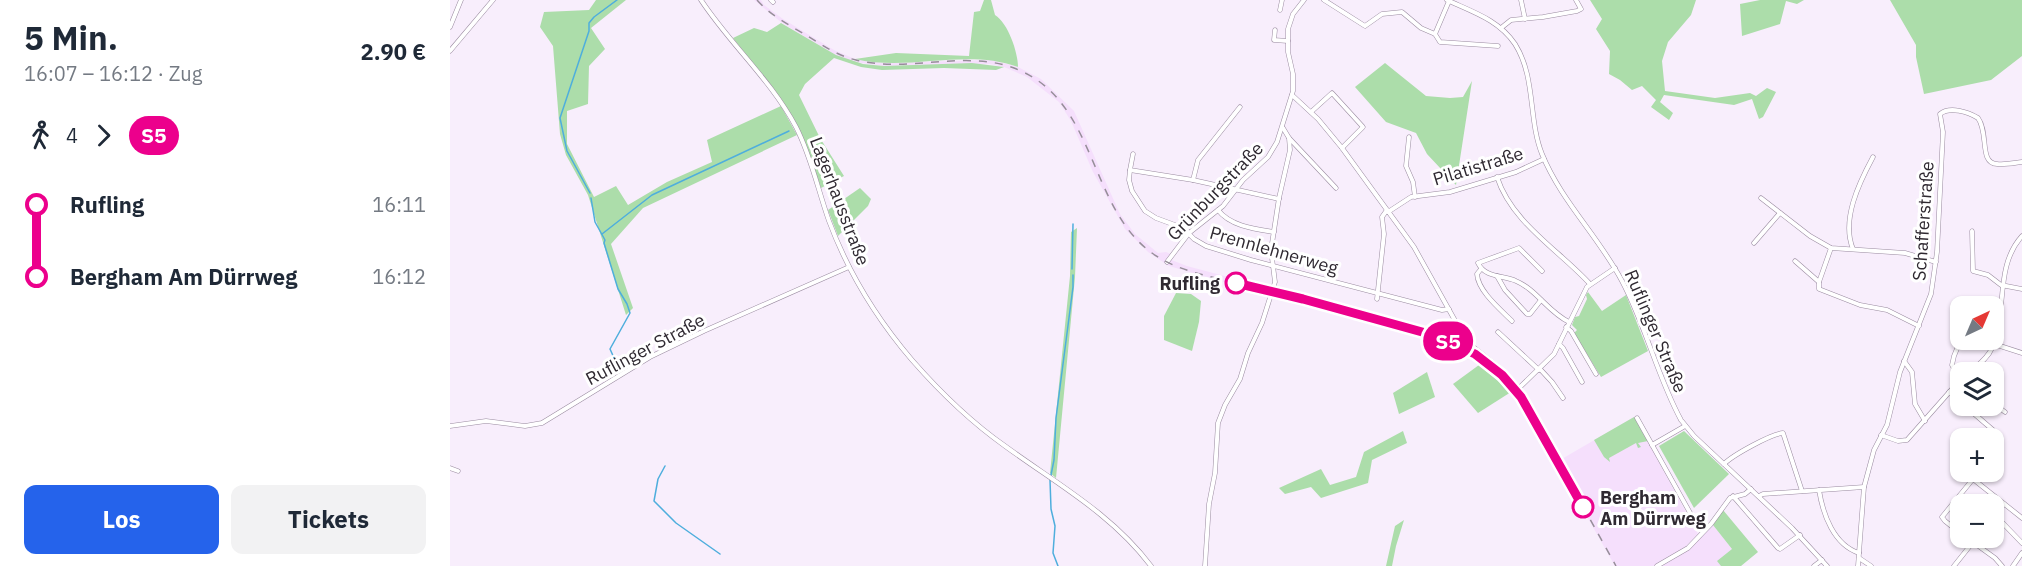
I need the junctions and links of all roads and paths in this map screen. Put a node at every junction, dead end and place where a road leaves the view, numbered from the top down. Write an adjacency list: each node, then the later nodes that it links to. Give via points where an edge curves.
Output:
1 (461, 0): 12 (street)
2 (493, 0): 18 (street)
3 (701, 0): 52 (street, Lagerhausstraße, via 794,123)
4 (1282, 0): 10 (street)
5 (1304, 0): 16 (street, Grünburgstraße, via 1293,14)
6 (1324, 0): 15 (street, via 1365,26 1382,14 1402,12)
7 (1448, 0): 13 (street, Ruflinger Straße); 15 (street)
8 (1521, 0): 11 (street)
9 (1578, 1): 11 (street, via 1581,9 1577,11)
10 (1280, 10)
11 (1525, 19): 13 (street, via 1508,21)
12 (450, 27)
13 (1501, 28): 28 (street, Ruflinger Straße, via 1524,62 1536,137)
14 (1275, 30): 16 (street, via 1274,40)
15 (1435, 34): 17 (street, via 1440,42)
16 (1288, 41): 19 (street, Grünburgstraße, via 1294,80)
17 (1498, 46)
18 (450, 51)
19 (1292, 95): 21 (street); 22 (street, Grünburgstraße)
20 (1240, 107): 32 (street, via 1198,160)
21 (1311, 112): 25 (street); 25 (street, via 1332,93 1363,127)
22 (1283, 128): 24 (street); 34 (street, Grünburgstraße, via 1271,153)
23 (1409, 137): 35 (street, via 1406,166)
24 (1289, 138): 33 (street); 37 (street, via 1290,155)
25 (1342, 148): 39 (street)
26 (1133, 154): 30 (street)
27 (1873, 156): 47 (street, via 1856,194 1848,232)
28 (1544, 159): 31 (street, Pilatistraße); 54 (street, Ruflinger Straße)
29 (2022, 162): 50 (street, Schafferstraße, via 1991,163 1978,118 1958,111 1940,114 1943,132)
30 (1130, 170): 32 (street); 43 (street, Prennlehnerweg, via 1130,185 1141,207)
31 (1497, 177): 35 (street, Pilatistraße, via 1441,194); 58 (street, via 1522,218)
32 (1193, 180): 34 (street)
33 (1336, 188)
34 (1237, 189): 37 (street); 38 (street, Grünburgstraße)
35 (1415, 197): 39 (street, Pilatistraße)
36 (1761, 198): 40 (street)
37 (1279, 199): 42 (street)
38 (1218, 210): 42 (street, via 1232,221); 43 (street, Grünburgstraße)
39 (1387, 211): 61 (street, via 1382,217); 65 (street, via 1418,254)
40 (1780, 213): 45 (street); 46 (street)
41 (1972, 231): 59 (street, via 1973,271 1988,274)
42 (1274, 232): 51 (street)
43 (1190, 233): 49 (street, Grünburgstraße); 51 (street, Prennlehnerweg, via 1206,246)
44 (2022, 236): 59 (street, via 2008,259)
45 (1754, 243)
46 (1831, 248): 47 (street); 57 (street)
47 (1852, 249): 50 (street, via 1905,253)
48 (1795, 261): 57 (street)
49 (1167, 262)
50 (1936, 262): 68 (street, Schafferstraße, via 1931,294)
51 (1273, 266): 61 (street, Prennlehnerweg); 115 (street, via 1276,279 1262,323 1218,423)
52 (849, 267): 85 (street, Ruflinger Straße, via 642,361 543,423 525,426 486,421); 114 (street, Lagerhausstraße, via 884,323 927,376 985,431 1108,519)
53 (1481, 268): 55 (street, via 1479,263 1519,248); 56 (street); 66 (street, via 1477,276 1482,287)
54 (1615, 268): 58 (street); 86 (street, Ruflinger Straße)
55 (1542, 272)
56 (1497, 276): 64 (street, via 1517,281); 64 (street, via 1527,314)
57 (1819, 282): 68 (street, via 1819,289 1860,305 1887,310)
58 (1590, 284): 67 (street)
59 (2003, 286): 60 (street); 62 (street)
60 (2022, 289)
61 (1378, 292): 63 (street); 65 (street, Prennlehnerweg)
62 (2002, 296)
63 (1377, 299)
64 (1540, 300): 67 (street)
65 (1449, 309): 77 (street, via 1467,342 1519,388)
66 (1512, 321)
67 (1569, 322): 69 (street)
68 (1919, 326): 75 (street, Schafferstraße)
69 (1566, 327): 71 (street); 78 (street)
70 (1498, 332): 77 (street)
71 (1559, 344): 77 (street); 79 (street)
72 (2004, 347): 74 (street)
73 (1990, 350): 76 (street)
74 (2022, 352)
75 (1904, 361): 84 (street, via 1912,372 1915,404); 88 (street, Schafferstraße)
76 (1981, 362)
77 (1539, 369): 81 (street)
78 (1596, 374)
79 (1582, 382)
80 (1949, 392): 84 (street)
81 (1563, 398)
82 (1976, 416): 87 (street)
83 (1637, 418): 89 (street)
84 (1925, 421): 88 (street, via 1904,441)
85 (450, 426)
86 (1685, 426): 89 (street); 90 (street, Ruflinger Straße)
87 (1991, 428)
88 (1881, 435): 93 (street, Schafferstraße)
89 (1652, 445): 105 (street)
90 (1724, 464): 94 (street, Ruflinger Straße); 96 (street, via 1784,433)
91 (450, 468): 92 (street)
92 (458, 471)
93 (1864, 487): 95 (street); 112 (street, Schafferstraße)
94 (1751, 489): 99 (street); 100 (street, Ruflinger Straße)
95 (1819, 490): 96 (street); 112 (street, via 1836,538)
96 (1802, 491): 100 (street)
97 (1960, 494): 98 (street, via 1973,478)
98 (1992, 494)
99 (1733, 496): 107 (street, via 1778,548); 116 (street, via 1688,548)
100 (1759, 496): 107 (street, Ruflinger Straße)
101 (2004, 504): 103 (street)
102 (1950, 507): 104 (street, via 1942,517)
103 (2022, 518)
104 (1950, 525)
105 (1698, 526)
106 (2004, 526): 108 (street)
107 (1800, 535): 113 (street, Ruflinger Straße)
108 (2022, 543)
109 (1968, 548): 121 (street)
110 (1981, 548): 122 (street)
111 (2022, 553): 123 (street)
112 (1859, 556): 119 (street, Schafferstraße); 120 (street)
113 (1822, 560): 117 (street); 118 (street, Ruflinger Straße)
114 (1151, 566)
115 (1205, 566)
116 (1657, 566)
117 (1814, 566)
118 (1827, 566)
119 (1858, 566)
120 (1872, 566)
121 (1954, 566)
122 (2002, 566)
123 (2013, 566)

